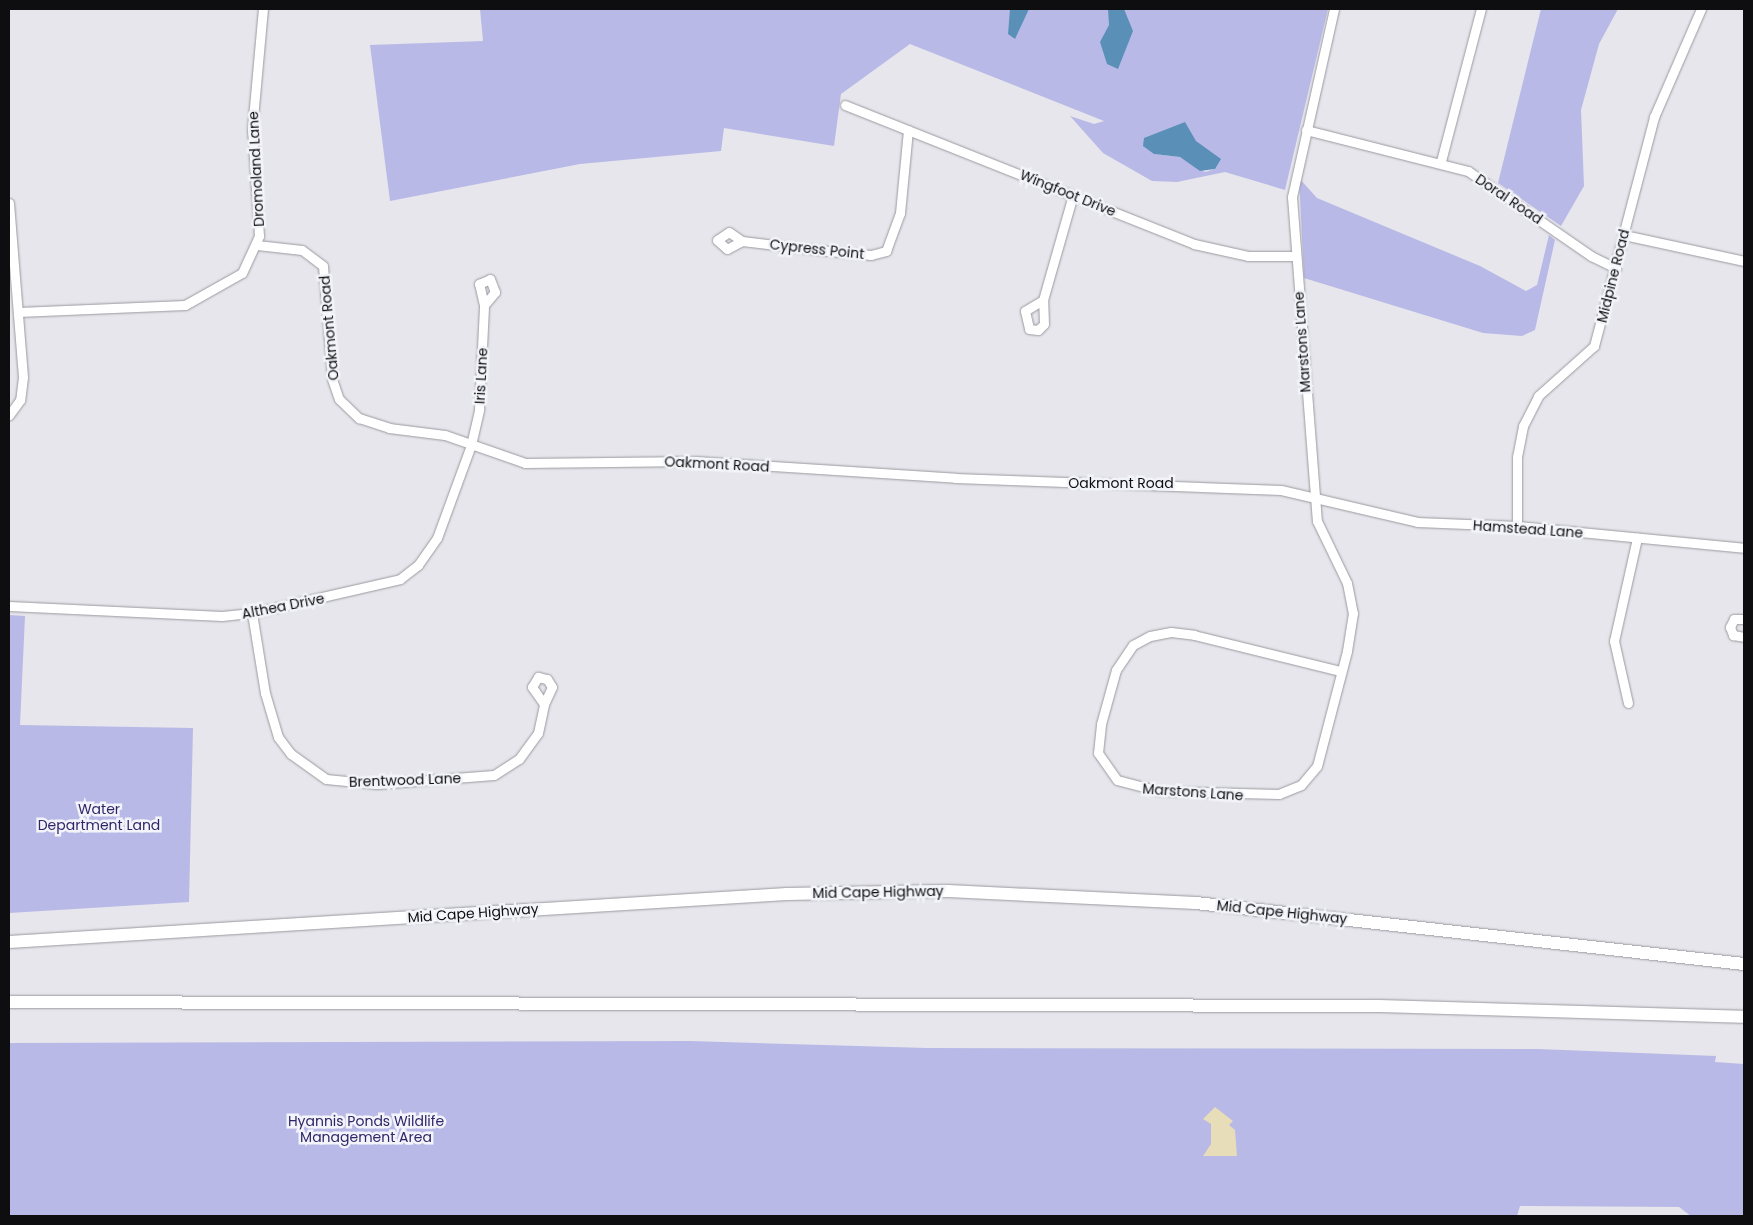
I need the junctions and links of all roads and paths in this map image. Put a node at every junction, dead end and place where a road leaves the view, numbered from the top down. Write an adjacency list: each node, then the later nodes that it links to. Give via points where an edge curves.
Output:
1 (263, 9): 13 (street, Dromoland Lane, via 252,129)
2 (1334, 9): 7 (street, Marstons Lane)
3 (1481, 9): 8 (street)
4 (1702, 9): 11 (street, Midpine Road, via 1654,117)
5 (845, 105): 6 (street, Wingfoot Drive)
6 (908, 130): 9 (street, Wingfoot Drive); 12 (street, Cypress Point, via 900,213 886,251 842,253)
7 (1306, 130): 8 (street, Doral Road); 14 (street, Marstons Lane, via 1292,197)
8 (1442, 161): 16 (street, Doral Road, via 1493,185 1591,256)
9 (1073, 195): 14 (street, Wingfoot Drive, via 1205,247 1248,256); 17 (street)
10 (9, 203): 19 (street)
11 (1624, 235): 15 (street); 16 (street, Midpine Road)
12 (742, 241)
13 (257, 245): 19 (street, Dromoland Lane, via 242,273 185,305); 21 (street, Oakmont Road, via 302,250 323,266 332,378 349,410 371,423 445,434)
14 (1296, 256): 22 (street, Marstons Lane)
15 (1744, 262)
16 (1616, 268): 23 (street, Midpine Road, via 1594,346 1547,387 1526,416 1517,457)
17 (1043, 300)
18 (484, 306): 21 (street, Iris Lane, via 479,409)
19 (18, 312): 20 (street, via 22,385 20,400)
20 (9, 415)
21 (471, 445): 22 (street, Oakmont Road, via 540,464 695,461 986,480 1182,483); 27 (street, Althea Drive, via 442,528 409,572 376,587)
22 (1315, 495): 23 (street, Hamstead Lane, via 1417,522); 30 (street, Marstons Lane, via 1320,532 1351,593 1352,626)
23 (1517, 526): 24 (street, Hamstead Lane)
24 (1637, 538): 25 (street, Hamstead Lane); 31 (street, via 1614,641)
25 (1744, 548)
26 (9, 606): 27 (street, Althea Drive, via 138,614)
27 (252, 613): 32 (street, Brentwood Lane, via 265,693 278,737 291,754 326,779 377,784 494,775 528,750 539,728)
28 (1744, 615): 29 (street, via 1734,619 1730,627 1736,636)
29 (1744, 637)
30 (1341, 671): 30 (street, Marstons Lane, via 1317,766 1290,792 1250,795 1143,790 1117,780 1098,753 1101,724 1116,670 1134,645 1150,636 1171,632 1194,634)
31 (1628, 703)
32 (544, 704)
33 (9, 942): 34 (highway, Mid Cape Highway, via 777,894 948,891 1196,903)
34 (1744, 964)
35 (9, 1002): 36 (highway, via 1386,1006)
36 (1744, 1017)

